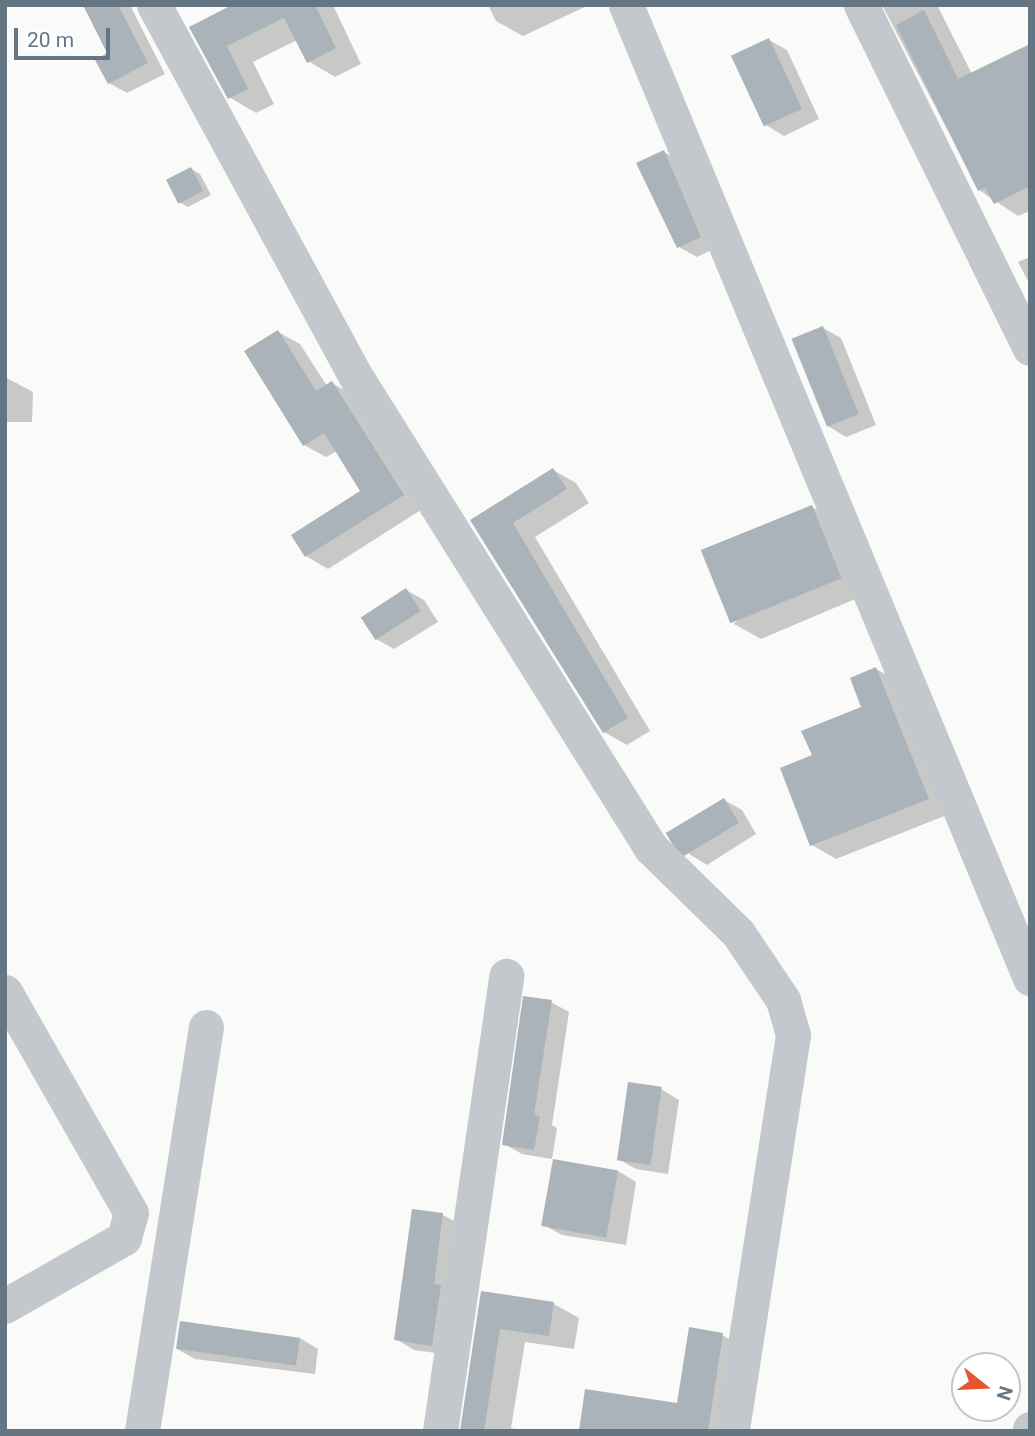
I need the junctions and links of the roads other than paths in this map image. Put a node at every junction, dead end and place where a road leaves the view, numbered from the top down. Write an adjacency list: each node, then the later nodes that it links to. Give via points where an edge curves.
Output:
1 (154, 5): 13 (street, via 358,380 651,848 738,933 783,1000 793,1035)
2 (626, 5): 7 (street)
3 (861, 5): 4 (street)
4 (1022, 308): 5 (street)
5 (1030, 348)
6 (506, 976): 12 (street)
7 (1030, 978)
8 (5, 992): 10 (street, via 131,1213 124,1238)
9 (206, 1027): 11 (street)
10 (5, 1306)
11 (142, 1431)
12 (440, 1431)
13 (732, 1431)

